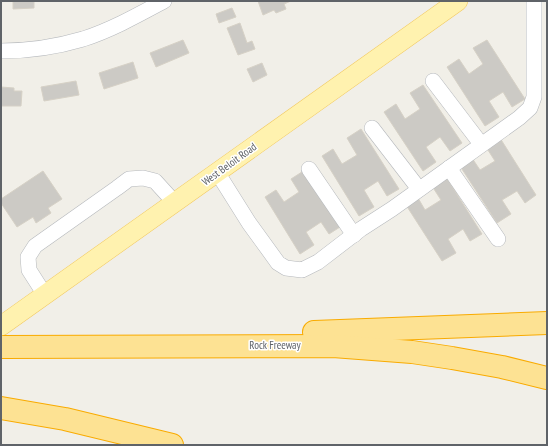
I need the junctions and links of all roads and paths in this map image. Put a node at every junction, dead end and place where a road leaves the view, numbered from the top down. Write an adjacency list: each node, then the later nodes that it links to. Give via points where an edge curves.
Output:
1 (164, 1): 4 (street, via 84,38 51,46)
2 (458, 1): 10 (main road, West Beloit Road)
3 (534, 1): 7 (street, via 533,102 527,111)
4 (1, 51)
5 (433, 81): 7 (street)
6 (372, 128): 11 (street)
7 (481, 144): 8 (street)
8 (449, 168): 11 (street); 14 (street)
9 (309, 169): 13 (street)
10 (217, 172): 12 (main road, West Beloit Road); 13 (street, via 271,255 286,268 302,270 318,262)
11 (419, 189): 13 (street)
12 (175, 203): 15 (main road, West Beloit Road); 15 (street, via 155,180 128,179 35,246 28,257 29,270)
13 (354, 235)
14 (498, 239)
15 (46, 295): 17 (main road, West Beloit Road)
16 (547, 323): 18 (highway, via 147,336)
17 (1, 326)
18 (69, 346): 19 (highway, Rock Freeway); 20 (highway, Rock Freeway, via 333,346 446,357)
19 (1, 347)
20 (547, 378)
21 (1, 408): 22 (highway, via 65,419)
22 (172, 445)

